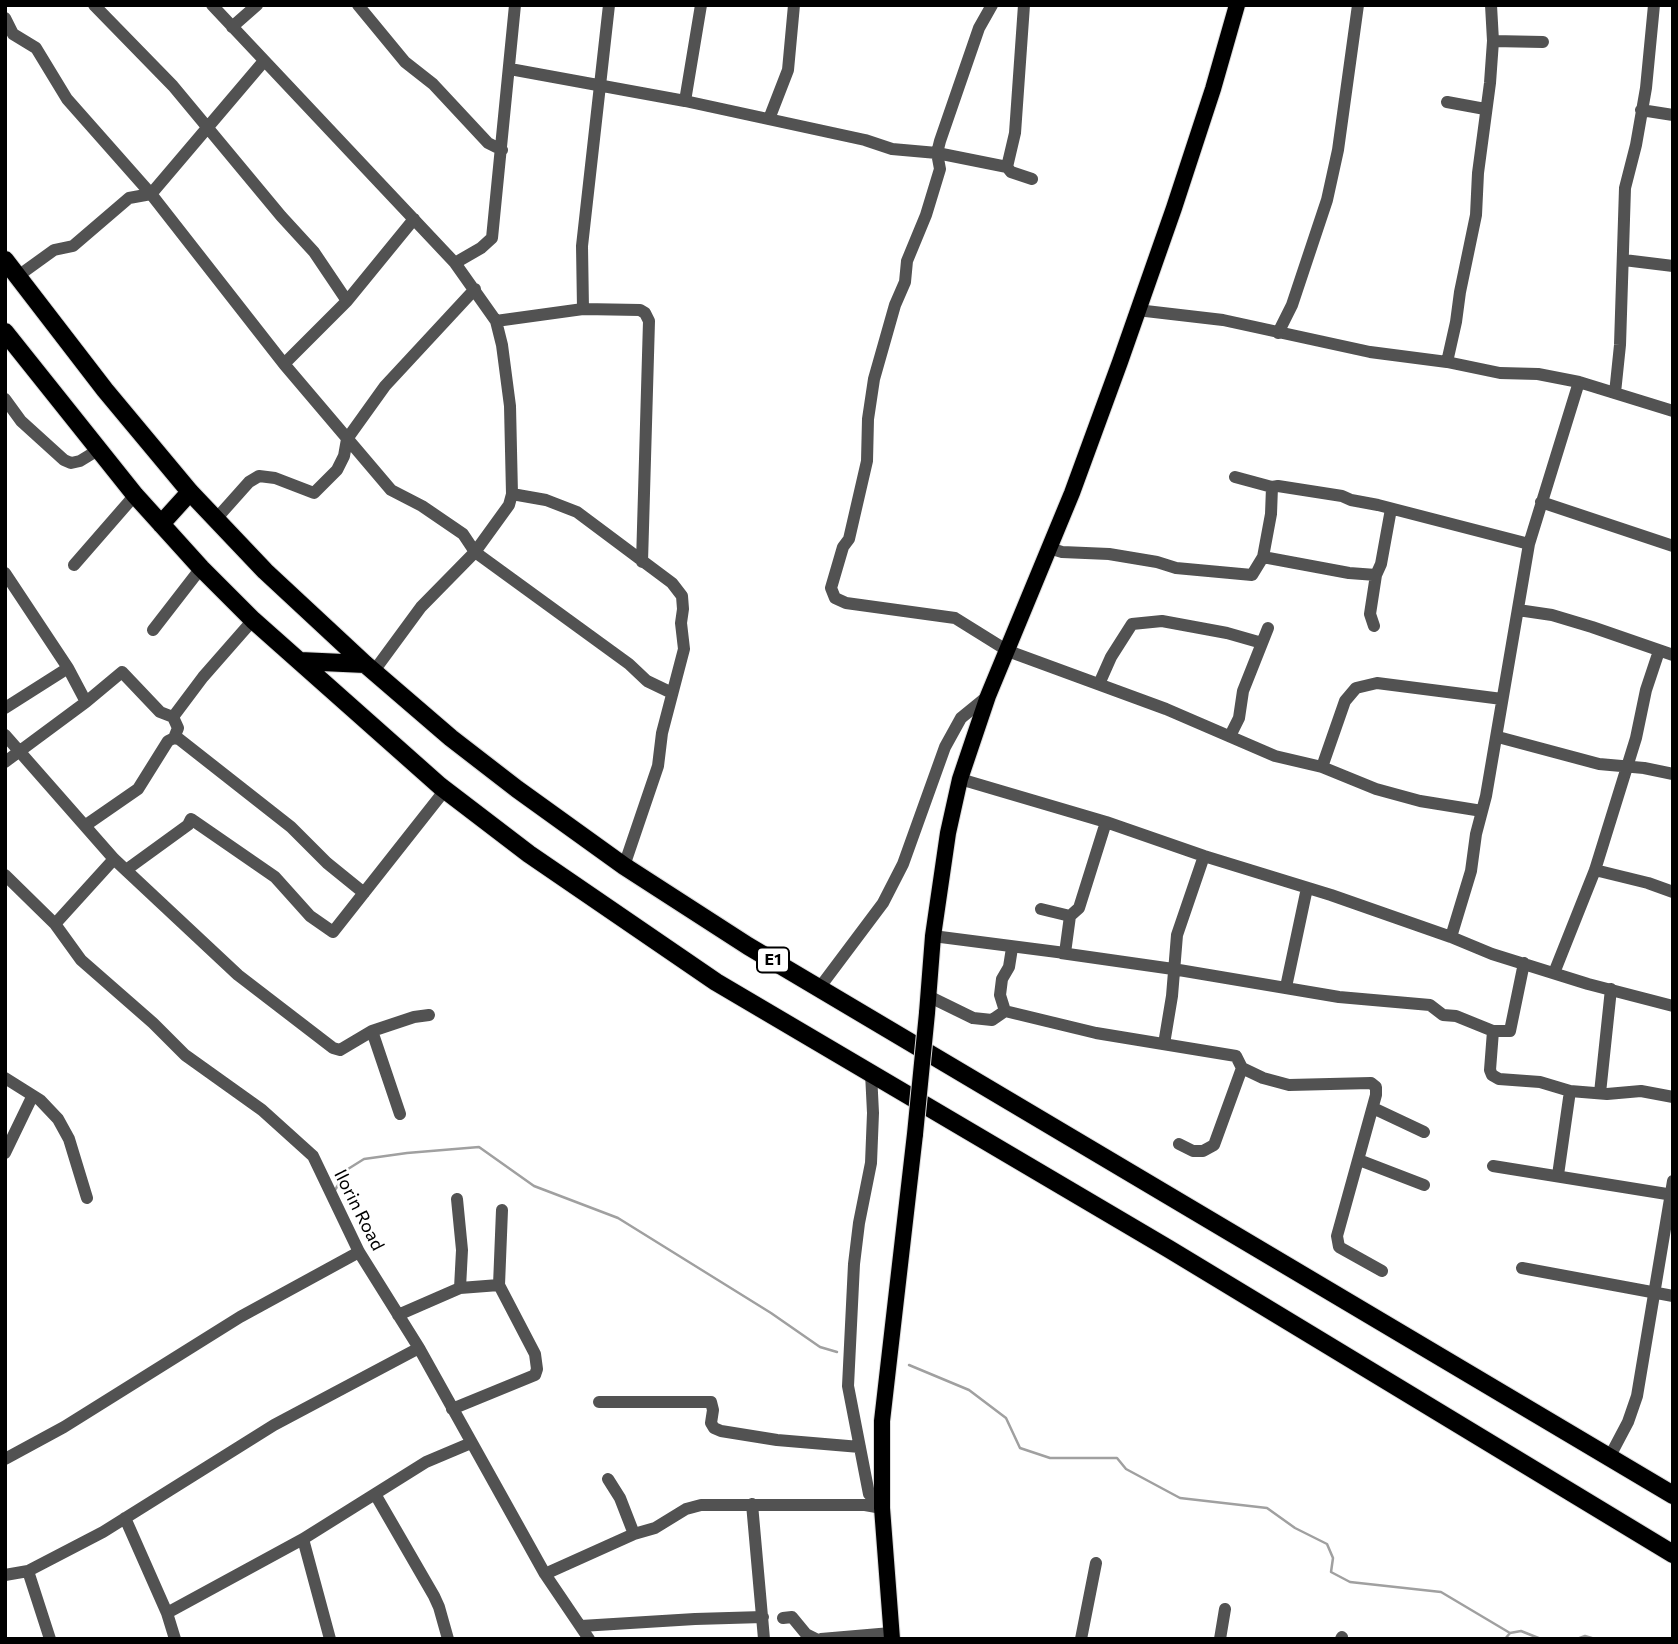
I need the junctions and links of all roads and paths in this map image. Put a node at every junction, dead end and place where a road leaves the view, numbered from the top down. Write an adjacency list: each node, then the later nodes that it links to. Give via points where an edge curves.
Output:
1 (94, 5): 29 (street)
2 (212, 5): 16 (street)
3 (257, 5): 16 (street)
4 (358, 5): 30 (street, via 405,62 433,84 488,143)
5 (515, 5): 21 (street)
6 (609, 5): 22 (street)
7 (701, 5): 23 (street)
8 (794, 5): 28 (street, via 788,71)
9 (992, 5): 31 (street, via 979,28)
10 (1024, 5): 32 (street, via 1014,134)
11 (1237, 5): 44 (main road)
12 (1358, 5): 47 (street, via 1327,200)
13 (1491, 5): 18 (street)
14 (1654, 5): 26 (street)
15 (5, 18): 17 (street)
16 (232, 27): 20 (street)
17 (9, 34): 34 (street, via 36,48 66,99)
18 (1493, 41): 19 (street); 25 (street)
19 (1543, 42)
20 (264, 61): 29 (street); 35 (street)
21 (510, 69): 22 (street); 30 (street)
22 (601, 84): 23 (street); 43 (street, via 582,246)
23 (685, 101): 28 (street)
24 (1447, 102): 25 (street)
25 (1485, 109): 48 (street, via 1476,215)
26 (1642, 110): 27 (street); 37 (street, via 1625,188)
27 (1673, 115)
28 (769, 119): 31 (street, via 892,149)
29 (208, 128): 34 (street); 42 (street, via 314,252)
30 (502, 150): 38 (street, via 492,238)
31 (937, 153): 32 (street); 81 (street, via 940,169 907,261 905,282 874,379 867,461 849,539 831,588 835,598 846,603 955,618)
32 (1007, 167): 33 (street)
33 (1032, 179)
34 (151, 194): 40 (street, via 129,198 73,246 54,250); 49 (street)
35 (414, 219): 38 (street); 42 (street)
36 (5, 260): 40 (highway, E1)
37 (1623, 260): 39 (street); 51 (street)
38 (455, 263): 41 (street)
39 (1673, 266)
40 (18, 276): 58 (highway, E1)
41 (475, 289): 45 (street); 54 (street, via 386,386)
42 (346, 301): 49 (street)
43 (583, 309): 45 (street); 70 (street, via 640,310 649,321)
44 (1137, 310): 47 (street, via 1223,320); 67 (main road)
45 (496, 321): 59 (street, via 510,406)
46 (5, 332): 55 (highway)
47 (1278, 333): 48 (street)
48 (1447, 362): 50 (street)
49 (284, 364): 54 (street)
50 (1579, 382): 51 (street); 61 (street)
51 (1615, 393): 53 (street)
52 (5, 399): 55 (street, via 21,421 64,460 80,461)
53 (1673, 411)
54 (347, 439): 63 (street, via 337,470 314,493 275,478 259,477); 68 (street, via 391,490 463,534)
55 (98, 450): 60 (highway)
56 (1235, 477): 57 (street)
57 (1272, 487): 62 (street, via 1342,496); 69 (street)
58 (190, 492): 63 (highway, E1); 64 (highway)
59 (512, 494): 68 (street); 70 (street, via 577,512)
60 (135, 495): 64 (highway); 71 (street)
61 (1541, 502): 65 (street); 66 (street)
62 (1391, 509): 65 (street); 74 (street)
63 (216, 519): 85 (highway, E1)
64 (161, 524): 72 (highway)
65 (1529, 544): 75 (street)
66 (1673, 546)
67 (1049, 548): 69 (street, via 1252,575); 81 (main road)
68 (475, 552): 85 (street); 88 (street, via 647,681)
69 (1263, 557): 74 (street)
70 (642, 562): 88 (street, via 682,596 684,649)
71 (74, 565)
72 (201, 568): 76 (highway); 79 (street)
73 (5, 573): 86 (street)
74 (1376, 575): 77 (street, via 1370,614)
75 (1518, 610): 82 (street, via 1552,615); 90 (street)
76 (253, 620): 84 (highway); 93 (street)
77 (1374, 626)
78 (1268, 628): 80 (street)
79 (153, 630)
80 (1262, 643): 87 (street, via 1162,621 1132,624); 95 (street)
81 (1008, 651): 87 (street); 89 (main road)
82 (1660, 651): 83 (street); 100 (street)
83 (1673, 655)
84 (300, 662): 85 (highway); 104 (highway)
85 (369, 667): 110 (highway, E1, via 517,789)
86 (68, 668): 91 (street); 92 (street)
87 (1099, 684): 95 (street)
88 (672, 693): 110 (street, via 658,766)
89 (988, 696): 103 (main road); 127 (street, via 961,718 945,747 888,894)
90 (1502, 699): 96 (street); 101 (street, via 1377,683 1356,688 1345,701)
91 (86, 702): 93 (street, via 122,673 160,712); 98 (street)
92 (5, 708)
93 (173, 717): 97 (street, via 178,728)
94 (5, 735): 98 (street)
95 (1230, 736): 101 (street, via 1275,756)
96 (1498, 737): 100 (street, via 1600,764); 105 (street)
97 (174, 738): 107 (street, via 138,789); 116 (street, via 291,827)
98 (20, 752): 99 (street); 107 (street)
99 (5, 762)
100 (1626, 766): 102 (street); 112 (street)
101 (1322, 768): 105 (street, via 1398,795)
102 (1673, 774)
103 (960, 779): 106 (street); 120 (main road)
104 (445, 790): 116 (street); 138 (highway, via 528,854 716,982)
105 (1482, 811): 121 (street, via 1471,872)
106 (1106, 822): 108 (street); 118 (street, via 1079,908)
107 (86, 825): 109 (street)
108 (1204, 856): 114 (street); 125 (street, via 1177,934)
109 (114, 859): 111 (street); 119 (street)
110 (624, 866): 127 (highway, E1)
111 (126, 870): 116 (street, via 191,819 275,877 310,916 333,932); 134 (street, via 238,975 333,1048 348,1047)
112 (1595, 870): 115 (street); 126 (street)
113 (5, 875): 119 (street, Ilorin Road)
114 (1307, 888): 121 (street); 128 (street)
115 (1673, 892)
116 (364, 893)
117 (1041, 909): 118 (street)
118 (1070, 916): 123 (street, via 1065,953)
119 (55, 924): 158 (street, Ilorin Road, via 81,960 185,1055 306,1148)
120 (933, 936): 122 (street); 130 (main road)
121 (1451, 937): 124 (street)
122 (1012, 948): 123 (street); 132 (street, via 1000,995)
123 (1060, 953): 125 (street)
124 (1524, 963): 126 (street); 135 (street, via 1510,1031)
125 (1173, 969): 128 (street); 136 (street)
126 (1553, 973): 129 (street)
127 (820, 988): 171 (highway, E1)
128 (1286, 988): 135 (street, via 1430,1005 1443,1015)
129 (1611, 989): 131 (street); 141 (street)
130 (929, 996): 132 (street, via 973,1018 992,1020); 177 (main road, bridge, via 883,1408)
131 (1673, 1006)
132 (1005, 1011): 136 (street)
133 (429, 1015): 134 (street)
134 (372, 1031): 145 (street)
135 (1493, 1031): 140 (street, via 1492,1075)
136 (1164, 1044): 137 (street, via 1236,1056)
137 (1242, 1068): 144 (street, via 1289,1085 1371,1083 1376,1087); 147 (street, via 1214,1145 1193,1151)
138 (871, 1073): 170 (street, via 871,1163 854,1265 848,1386); 181 (highway)
139 (5, 1078): 142 (street)
140 (1570, 1091): 141 (street); 151 (street)
141 (1600, 1093): 143 (street, via 1641,1091)
142 (32, 1097): 148 (street); 155 (street, via 58,1119 69,1139)
143 (1673, 1097)
144 (1373, 1108): 146 (street); 149 (street)
145 (400, 1114)
146 (1424, 1132)
147 (1179, 1144)
148 (5, 1153)
149 (1359, 1160): 153 (street); 160 (street, via 1337,1236 1339,1247)
150 (1493, 1166): 151 (street)
151 (1558, 1175): 154 (street)
152 (1673, 1181): 154 (street)
153 (1424, 1185)
154 (1672, 1195): 163 (street)
155 (87, 1198)
156 (457, 1199): 162 (street, via 463,1250)
157 (502, 1210): 161 (street)
158 (359, 1252): 165 (street, Ilorin Road); 172 (street)
159 (1522, 1269): 163 (street)
160 (1382, 1271)
161 (499, 1285): 162 (street); 168 (street, via 535,1354 535,1375)
162 (460, 1288): 165 (street)
163 (1655, 1294): 164 (street); 171 (street, via 1637,1396)
164 (1673, 1296)
165 (398, 1315): 166 (street, Ilorin Road)
166 (419, 1348): 168 (street, Ilorin Road); 178 (street, via 274,1425)
167 (599, 1402): 170 (street, via 711,1402 711,1423 721,1431)
168 (452, 1409): 169 (street, Ilorin Road)
169 (471, 1443): 174 (street, via 426,1462); 184 (street, Ilorin Road)
170 (860, 1447): 177 (street, via 869,1494)
171 (1609, 1458): 175 (highway, E1)
172 (5, 1459)
173 (608, 1479): 179 (street)
174 (375, 1494): 180 (street); 195 (street, via 439,1607)
175 (1673, 1495)
176 (752, 1504): 177 (street); 179 (street, via 701,1505); 188 (street)
177 (882, 1508): 191 (main road)
178 (125, 1518): 183 (street); 187 (street)
179 (634, 1534): 184 (street)
180 (303, 1539): 187 (street); 194 (street)
181 (1673, 1554)
182 (1096, 1563): 199 (street)
183 (28, 1571): 185 (street); 192 (street)
184 (545, 1574): 190 (street, Ilorin Road)
185 (5, 1575)
186 (1225, 1609): 200 (street)
187 (167, 1613): 193 (street)
188 (762, 1618): 190 (street); 197 (street)
189 (783, 1618): 198 (street, via 792,1617)
190 (581, 1626): 196 (street, Ilorin Road)
191 (891, 1636): 198 (street)
192 (50, 1639)
193 (175, 1639)
194 (330, 1639)
195 (447, 1639)
196 (589, 1639)
197 (764, 1639)
198 (818, 1639)
199 (1081, 1639)
200 (1220, 1639)

